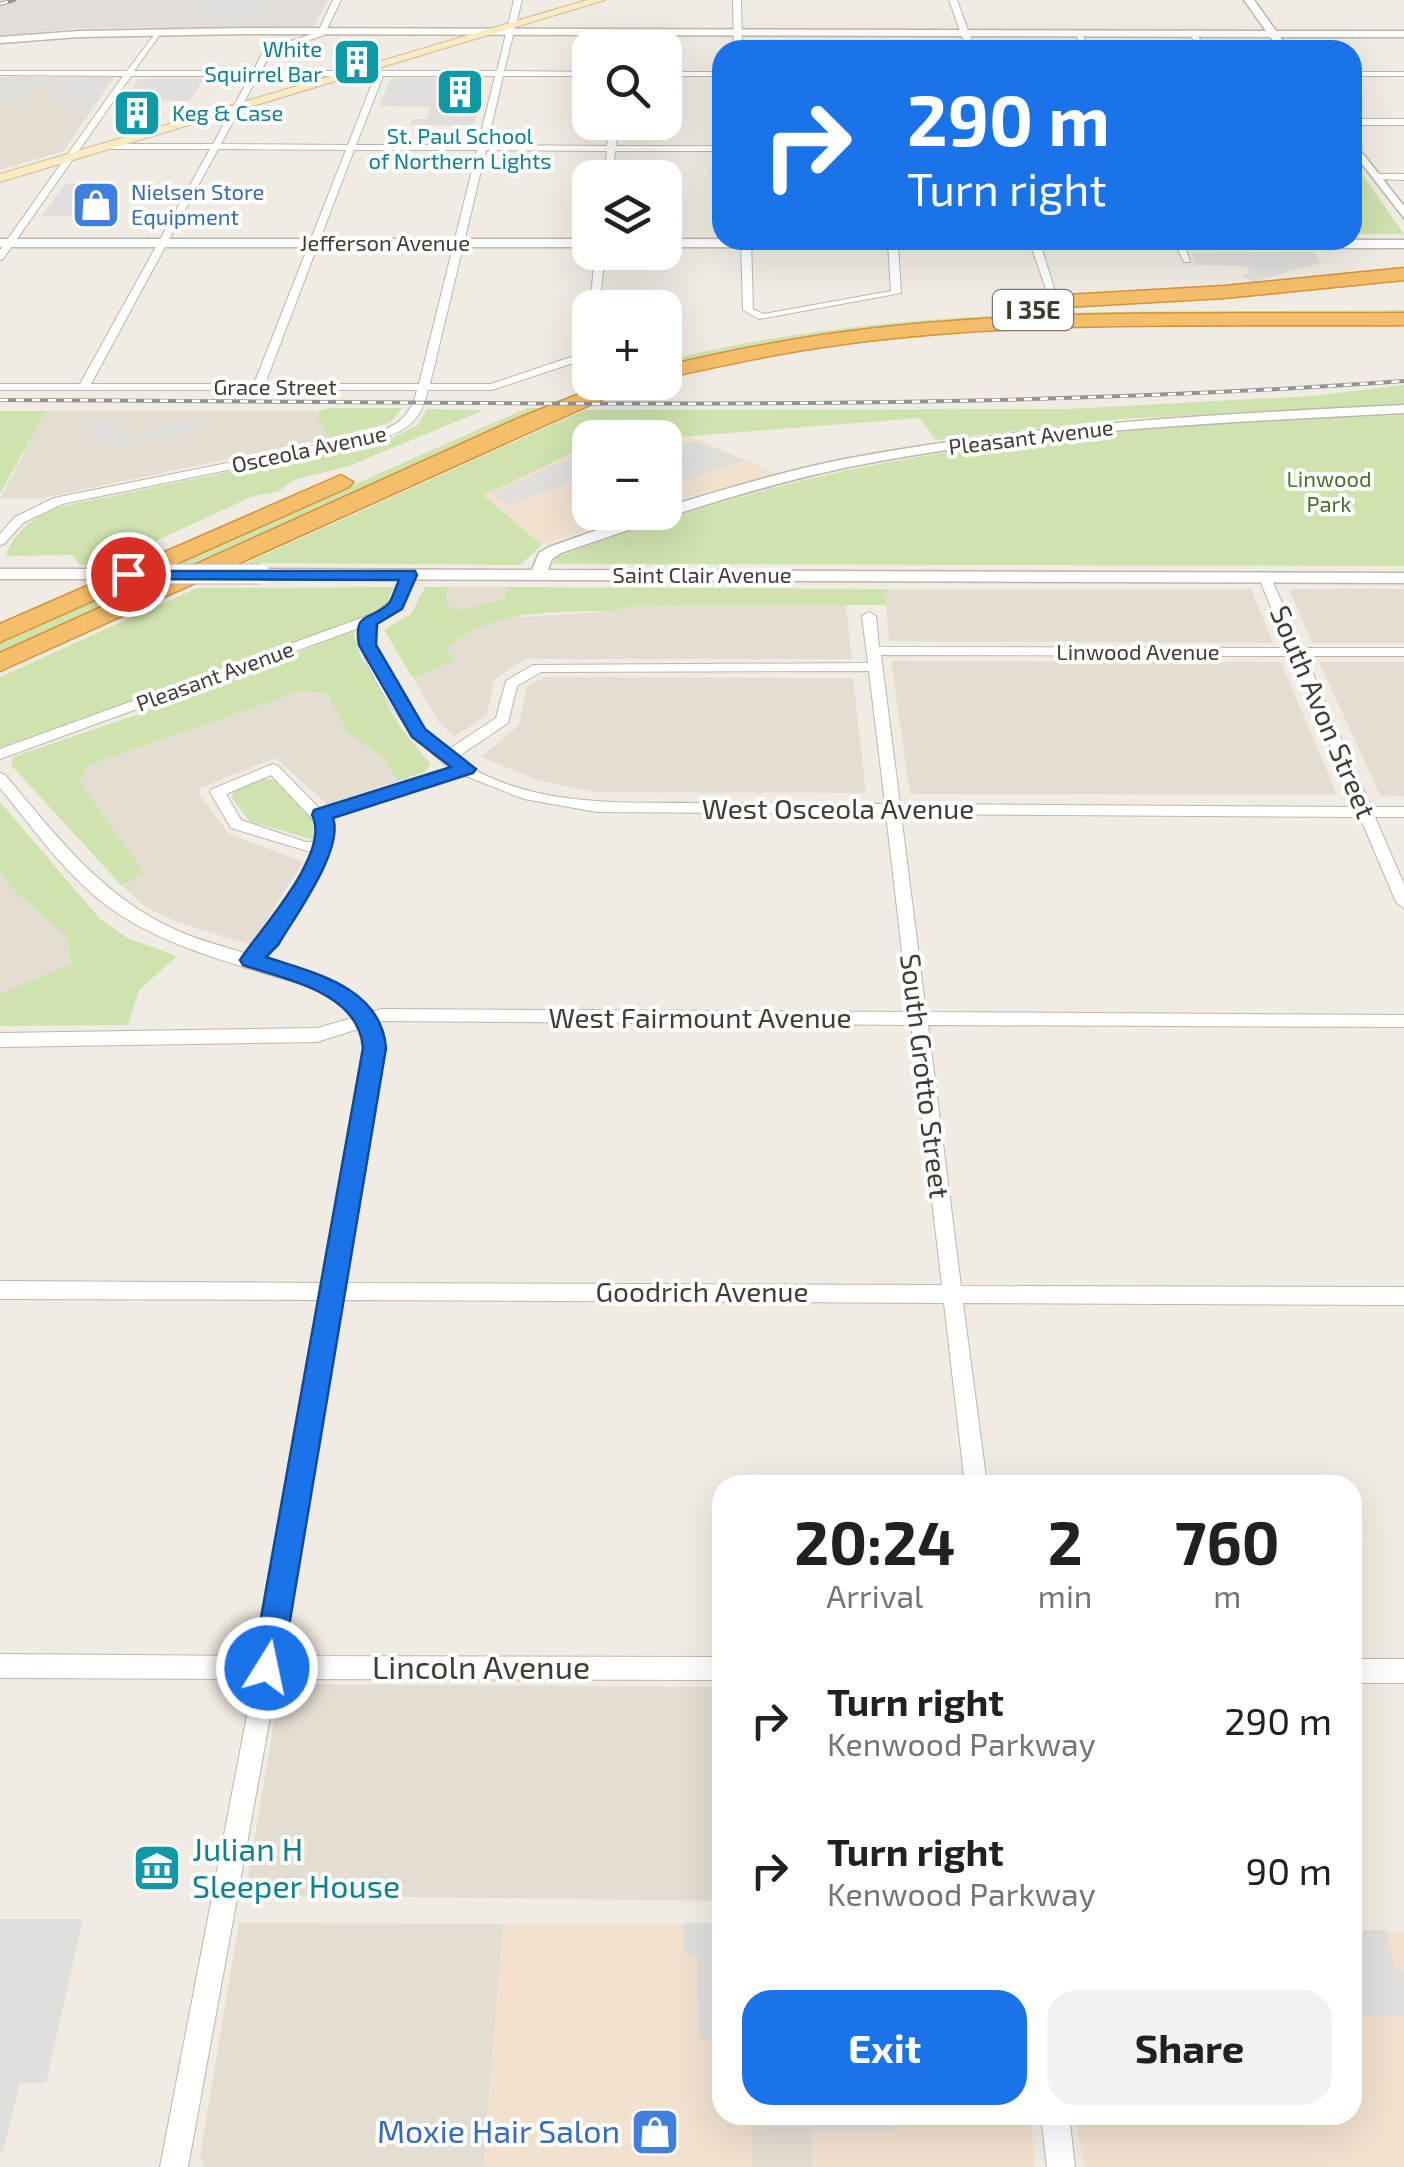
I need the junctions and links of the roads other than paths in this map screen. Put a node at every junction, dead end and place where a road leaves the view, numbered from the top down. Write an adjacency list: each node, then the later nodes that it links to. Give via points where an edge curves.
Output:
1 (337, 0): 10 (street)
2 (518, 0): 7 (street, Osceola Avenue)
3 (599, 0): 7 (main road)
4 (737, 0): 11 (street)
5 (953, 0): 12 (street)
6 (1249, 0): 15 (street)
7 (510, 29): 8 (main road); 11 (street); 28 (street, Osceola Avenue)
8 (488, 32): 10 (street); 26 (main road)
9 (156, 33): 10 (street); 17 (street); 23 (street)
10 (321, 33): 25 (street, via 270,49)
11 (738, 33): 12 (street); 18 (street)
12 (965, 33): 13 (street); 19 (street)
13 (1079, 34): 14 (street); 20 (street)
14 (1192, 34): 15 (street); 21 (street)
15 (1274, 34): 16 (street); 22 (street)
16 (1404, 34)
17 (0, 40)
18 (738, 40)
19 (967, 40)
20 (1082, 40)
21 (1196, 40)
22 (1278, 40)
23 (128, 72): 24 (street); 25 (street); 44 (street)
24 (0, 73)
25 (254, 73): 26 (street); 34 (street)
26 (350, 73): 27 (street); 34 (main road)
27 (380, 73): 28 (street); 39 (street)
28 (499, 73): 29 (street); 41 (street, Osceola Avenue)
29 (572, 74)
30 (682, 74): 31 (street)
31 (712, 74)
32 (1362, 74): 33 (street)
33 (1404, 74)
34 (236, 107): 38 (main road); 40 (street)
35 (1362, 122): 36 (street)
36 (1404, 122)
37 (612, 140): 42 (street)
38 (108, 146): 40 (street); 44 (main road)
39 (350, 148): 40 (street); 41 (street); 54 (street)
40 (212, 149): 52 (street)
41 (481, 149): 42 (street); 55 (street, Osceola Avenue)
42 (611, 149): 43 (street); 46 (street)
43 (712, 149)
44 (70, 157): 49 (main road); 51 (street)
45 (1362, 157): 47 (street)
46 (610, 160)
47 (1377, 177): 48 (street); 50 (street)
48 (1404, 177)
49 (0, 178)
50 (1404, 214)
51 (5, 242): 52 (street, Jefferson Avenue); 64 (street)
52 (161, 242): 54 (street, Jefferson Avenue); 78 (street)
53 (712, 242): 57 (street)
54 (314, 243): 55 (street, Jefferson Avenue); 79 (street)
55 (458, 243): 56 (street, Jefferson Avenue); 80 (street, Osceola Avenue)
56 (572, 243)
57 (682, 243)
58 (1362, 243): 59 (street)
59 (1404, 244)
60 (746, 250): 61 (street, via 748,310 763,317 890,294 898,287)
61 (893, 250)
62 (1037, 250): 67 (street)
63 (1182, 250): 65 (street)
64 (0, 257)
65 (1188, 260)
66 (1404, 274): 70 (highway)
67 (1052, 289)
68 (1404, 304): 70 (highway, I 35E, via 964,312)
69 (1404, 320): 72 (highway, I 35E, via 941,328)
70 (833, 321): 73 (highway, I 35E)
71 (1326, 342): 72 (highway, via 960,336)
72 (794, 344): 75 (highway, I 35E)
73 (682, 351)
74 (572, 358): 80 (street, Grace Street, via 502,386)
75 (682, 368)
76 (572, 383): 93 (highway)
77 (0, 387): 78 (street, Grace Street)
78 (84, 387): 79 (street, Grace Street)
79 (258, 387): 80 (street, Grace Street)
80 (423, 387): 85 (street, Osceola Avenue, via 412,418 384,434 58,501 30,512)
81 (585, 400): 97 (highway)
82 (1404, 408): 83 (street, Pleasant Avenue, via 1135,424 929,450 821,469)
83 (682, 507)
84 (612, 530): 88 (street, Pleasant Avenue, via 545,556)
85 (0, 541)
86 (0, 574): 87 (street, Saint Clair Avenue, bridge)
87 (409, 575): 88 (street, Saint Clair Avenue); 92 (street, Pleasant Avenue, via 396,606)
88 (538, 575): 89 (street, Saint Clair Avenue)
89 (1265, 578): 90 (street, Saint Clair Avenue); 94 (street, South Avon Street)
90 (1404, 578)
91 (869, 616): 96 (street, South Grotto Street)
92 (370, 621): 98 (street, Pleasant Avenue); 99 (street, West Osceola Avenue, via 365,630 374,658 418,733)
93 (0, 634)
94 (1296, 652): 95 (street, Linwood Avenue); 96 (street, Linwood Avenue); 103 (street, South Avon Street)
95 (1404, 652)
96 (874, 659): 99 (street, Linwood Avenue, via 538,668 512,684 503,720); 102 (street, South Grotto Street)
97 (0, 663)
98 (0, 754)
99 (447, 757): 100 (street, West Osceola Avenue)
100 (466, 769): 102 (street, West Osceola Avenue, via 506,790 597,807); 105 (street)
101 (0, 778): 108 (street, via 73,866 116,904 169,934)
102 (891, 809): 103 (street, West Osceola Avenue); 110 (street, South Grotto Street)
103 (1364, 812): 104 (street, West Osceola Avenue); 107 (street, South Avon Street)
104 (1404, 812)
105 (321, 815): 106 (street); 106 (street, via 272,769 217,792 236,824)
106 (322, 847): 108 (street, via 270,940)
107 (1404, 902)
108 (251, 960): 109 (street, via 332,988)
109 (365, 1020): 110 (street, West Fairmount Avenue); 112 (street, West Fairmount Avenue, via 317,1035); 114 (street, via 374,1048)
110 (918, 1020): 111 (street, West Fairmount Avenue); 115 (street, South Grotto Street)
111 (1404, 1021)
112 (0, 1040)
113 (0, 1290): 114 (street, Goodrich Avenue)
114 (333, 1290): 115 (street, Goodrich Avenue); 119 (street)
115 (952, 1294): 116 (street, Goodrich Avenue); 117 (street, South Grotto Street)
116 (1404, 1296)
117 (975, 1475)
118 (0, 1666): 119 (street, Lincoln Avenue)
119 (267, 1668): 120 (street, Lincoln Avenue); 124 (street)
120 (712, 1669)
121 (1362, 1671): 122 (street)
122 (1404, 1671)
123 (1055, 2125): 125 (street)
124 (174, 2167)
125 (1061, 2167)

